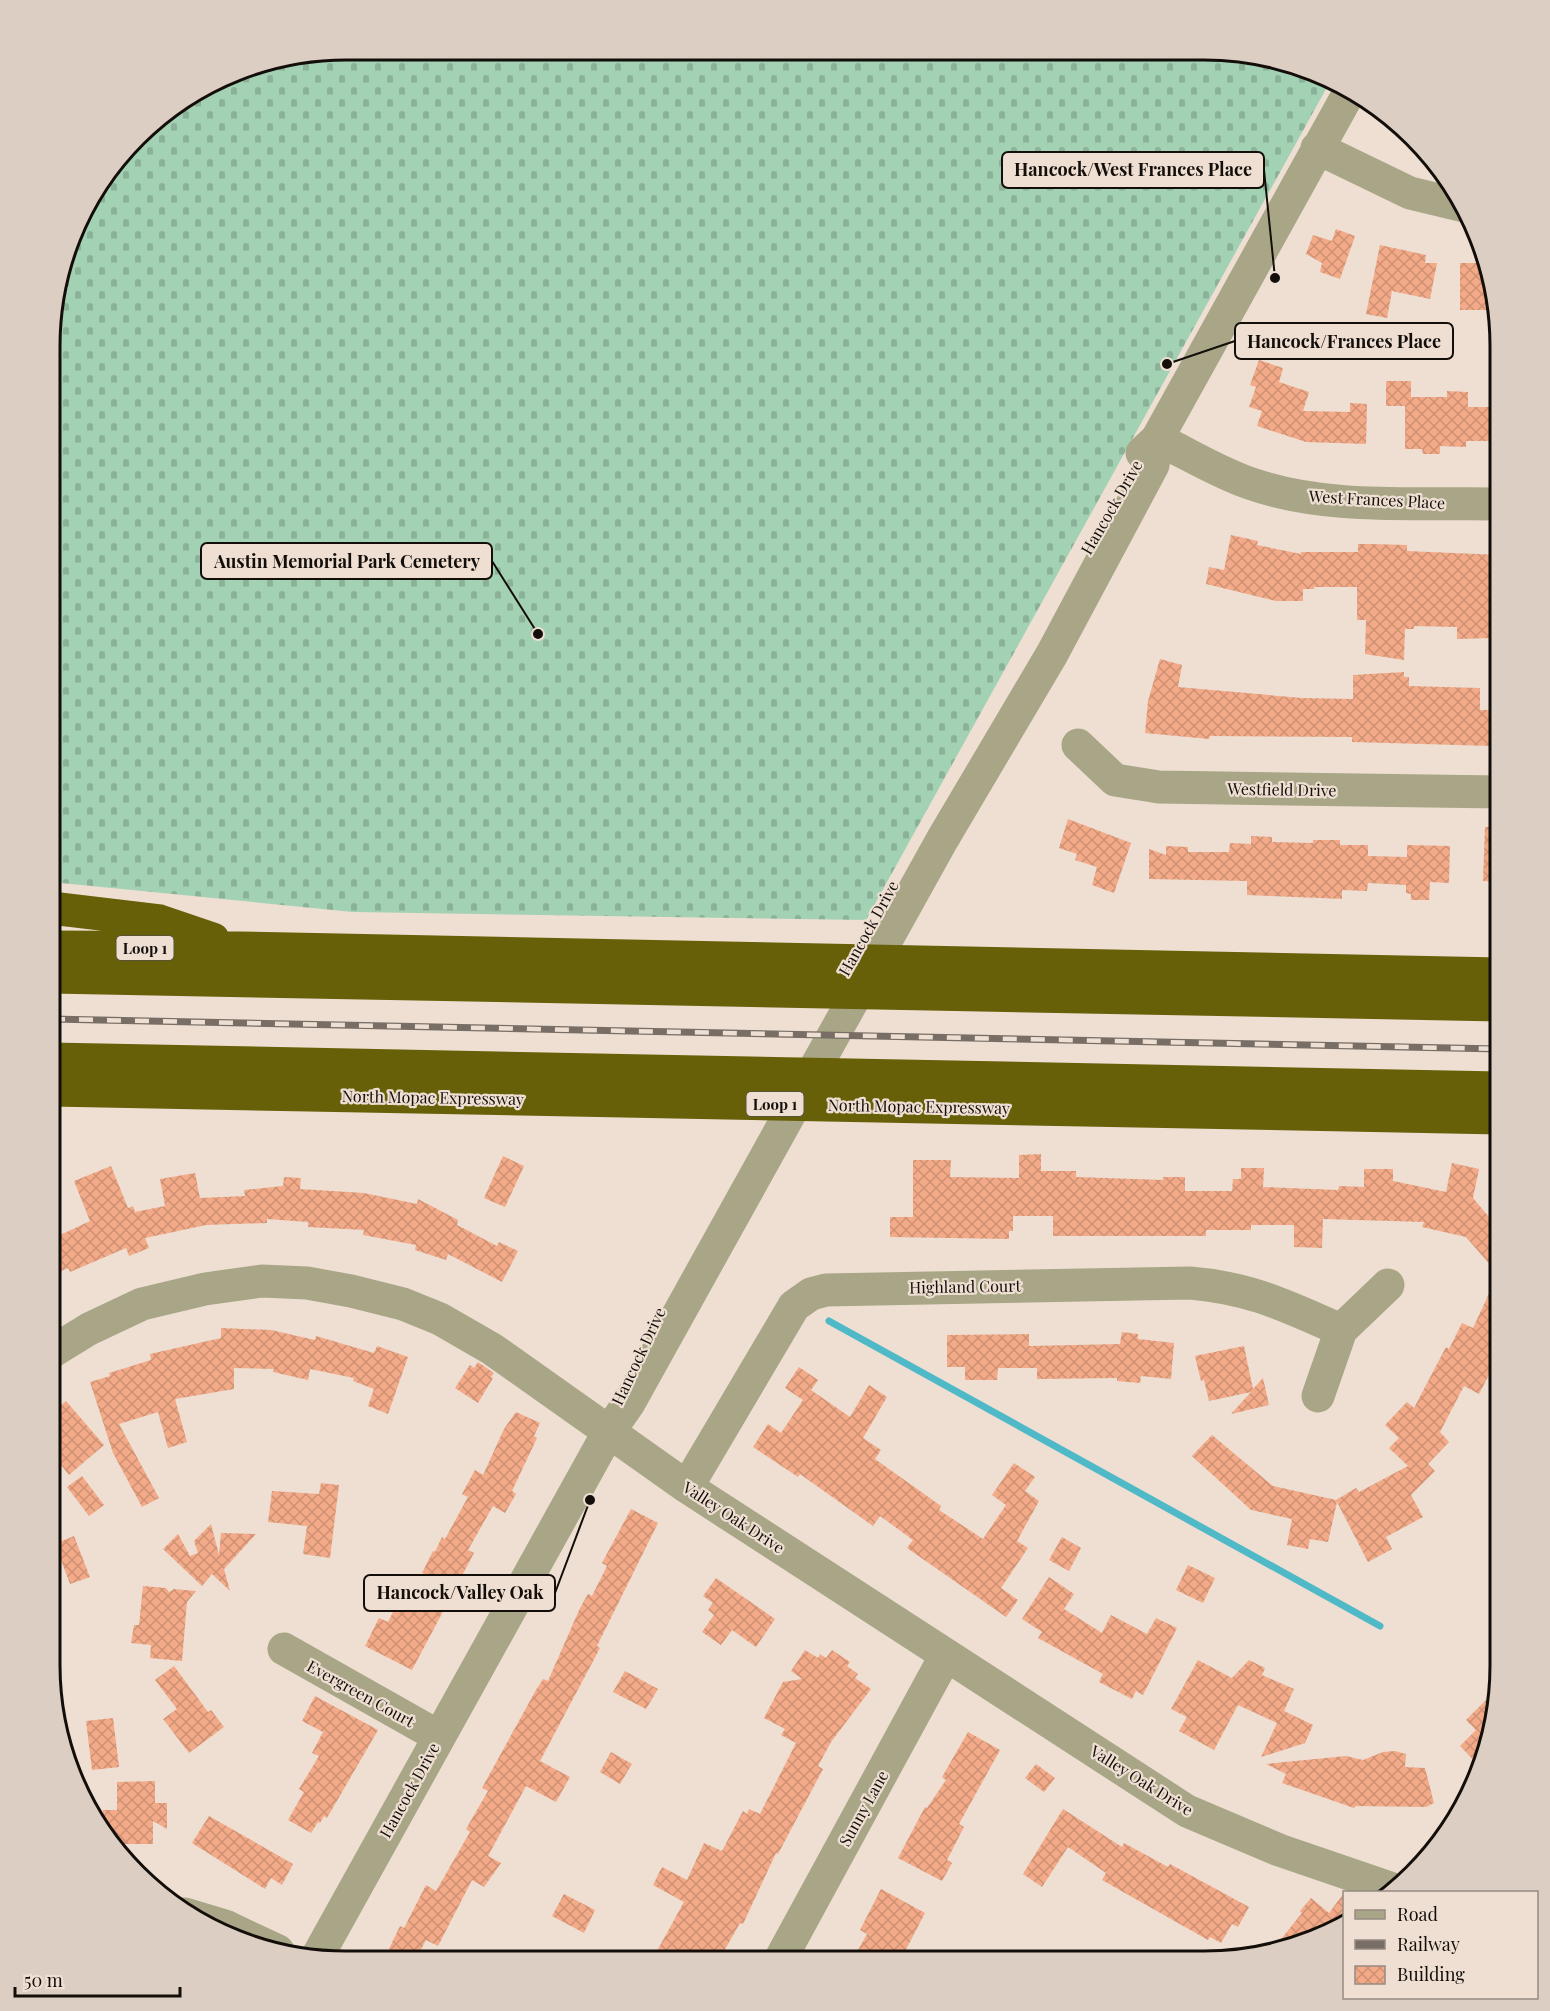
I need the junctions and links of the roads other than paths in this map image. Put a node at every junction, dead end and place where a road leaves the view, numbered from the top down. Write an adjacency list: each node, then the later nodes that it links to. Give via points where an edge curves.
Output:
1 (1346, 98): 2 (street, Hancock Drive)
2 (1317, 148): 3 (street, via 1410,193); 4 (street, Hancock Drive)
3 (1452, 203)
4 (1157, 439): 5 (street, West Frances Place, via 1247,483 1285,493 1324,500); 22 (street, Hancock Drive, via 1153,465 886,897 690,1274 616,1395)
5 (1490, 504)
6 (1078, 746): 7 (street, Westfield Drive, via 1115,780 1159,787)
7 (1490, 792)
8 (60, 910): 10 (highway, via 160,921)
9 (60, 947): 10 (highway, Loop 1)
10 (240, 948): 11 (highway, Loop 1)
11 (1490, 974)
12 (60, 977): 13 (highway)
13 (1490, 1005)
14 (60, 1059): 15 (highway)
15 (1490, 1088)
16 (60, 1090): 17 (highway, North Mopac Expressway / Loop 1)
17 (1490, 1118)
18 (1388, 1285): 19 (street)
19 (1341, 1330): 21 (street); 23 (street, Highland Court, via 1264,1296 1190,1283 826,1290 811,1294 795,1306)
20 (60, 1347): 22 (street, Valley Oak Drive, via 142,1304 262,1281 308,1283 403,1304 440,1319 492,1350)
21 (1318, 1396)
22 (608, 1433): 23 (street, Valley Oak Drive); 26 (street, Hancock Drive)
23 (687, 1487): 25 (street, Valley Oak Drive)
24 (284, 1649): 26 (street, Evergreen Court)
25 (946, 1655): 27 (street, Valley Oak Drive, via 1187,1811 1279,1850); 29 (street, Sunny Lane)
26 (438, 1736): 28 (street, Hancock Drive)
27 (1385, 1886)
28 (321, 1950)
29 (785, 1951)

